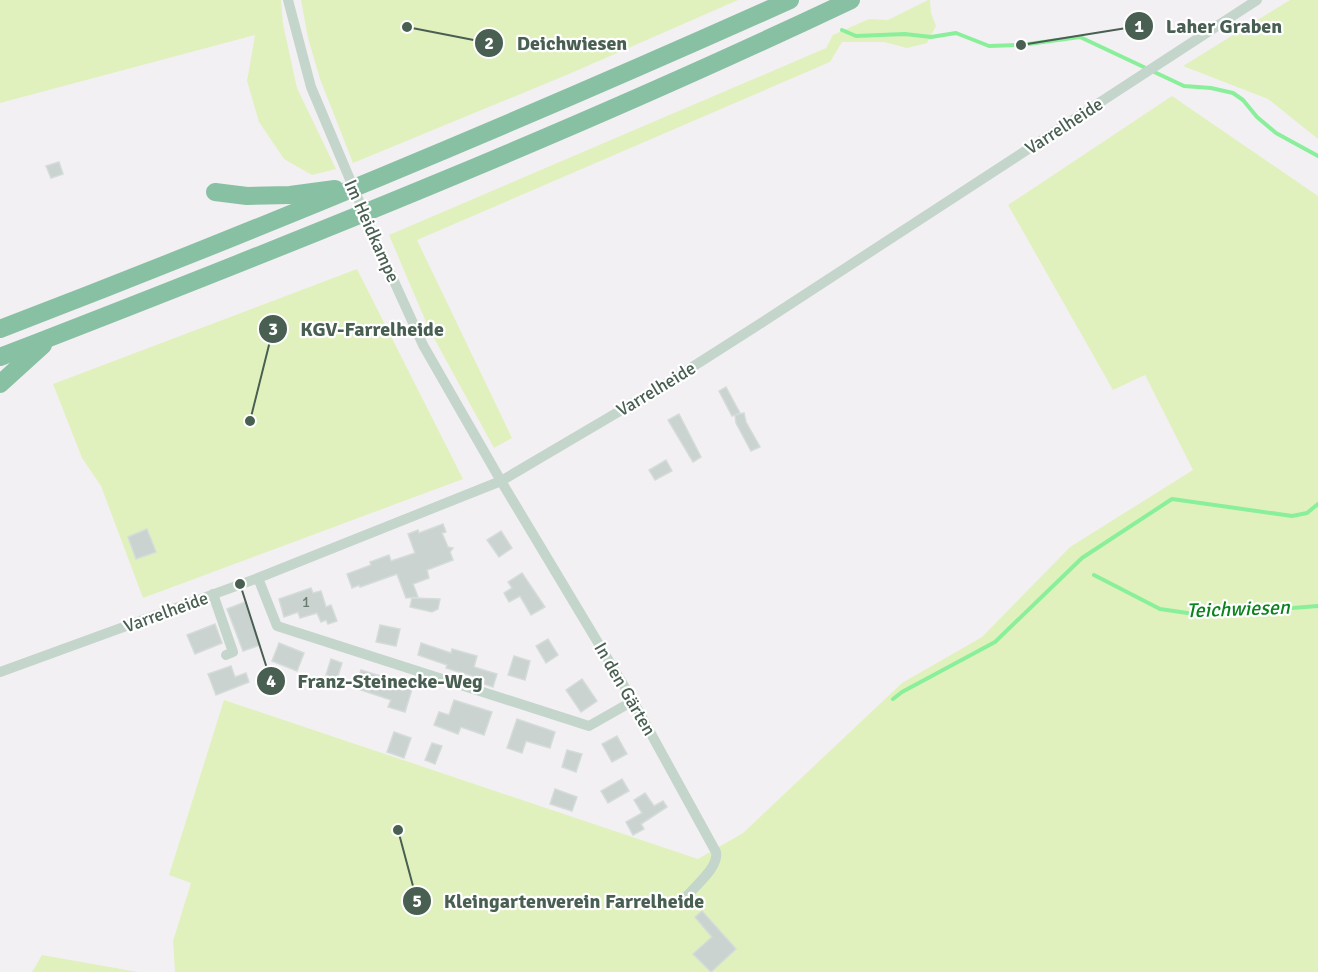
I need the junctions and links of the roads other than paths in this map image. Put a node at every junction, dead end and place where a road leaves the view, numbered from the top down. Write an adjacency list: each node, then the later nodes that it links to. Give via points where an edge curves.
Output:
1 (288, 0): 11 (street, Im Heidkampe, via 310,87 378,246 423,345)
2 (790, 0): 5 (highway)
3 (851, 0): 8 (highway, via 644,96 432,186)
4 (1257, 0): 11 (street, Varrelheide, via 695,366)
5 (364, 185): 6 (highway, via 290,195); 7 (highway)
6 (215, 192)
7 (0, 329)
8 (54, 336): 9 (highway); 10 (highway)
9 (0, 357)
10 (0, 384)
11 (501, 482): 12 (street, Varrelheide); 16 (street, In den Gärten)
12 (258, 578): 13 (street, Varrelheide); 16 (street, via 277,626 589,726)
13 (213, 594): 14 (street, via 233,652); 15 (street, Varrelheide)
14 (226, 655)
15 (0, 672)
16 (633, 701): 17 (street, In den Gärten, via 716,852 713,865)
17 (687, 896)

